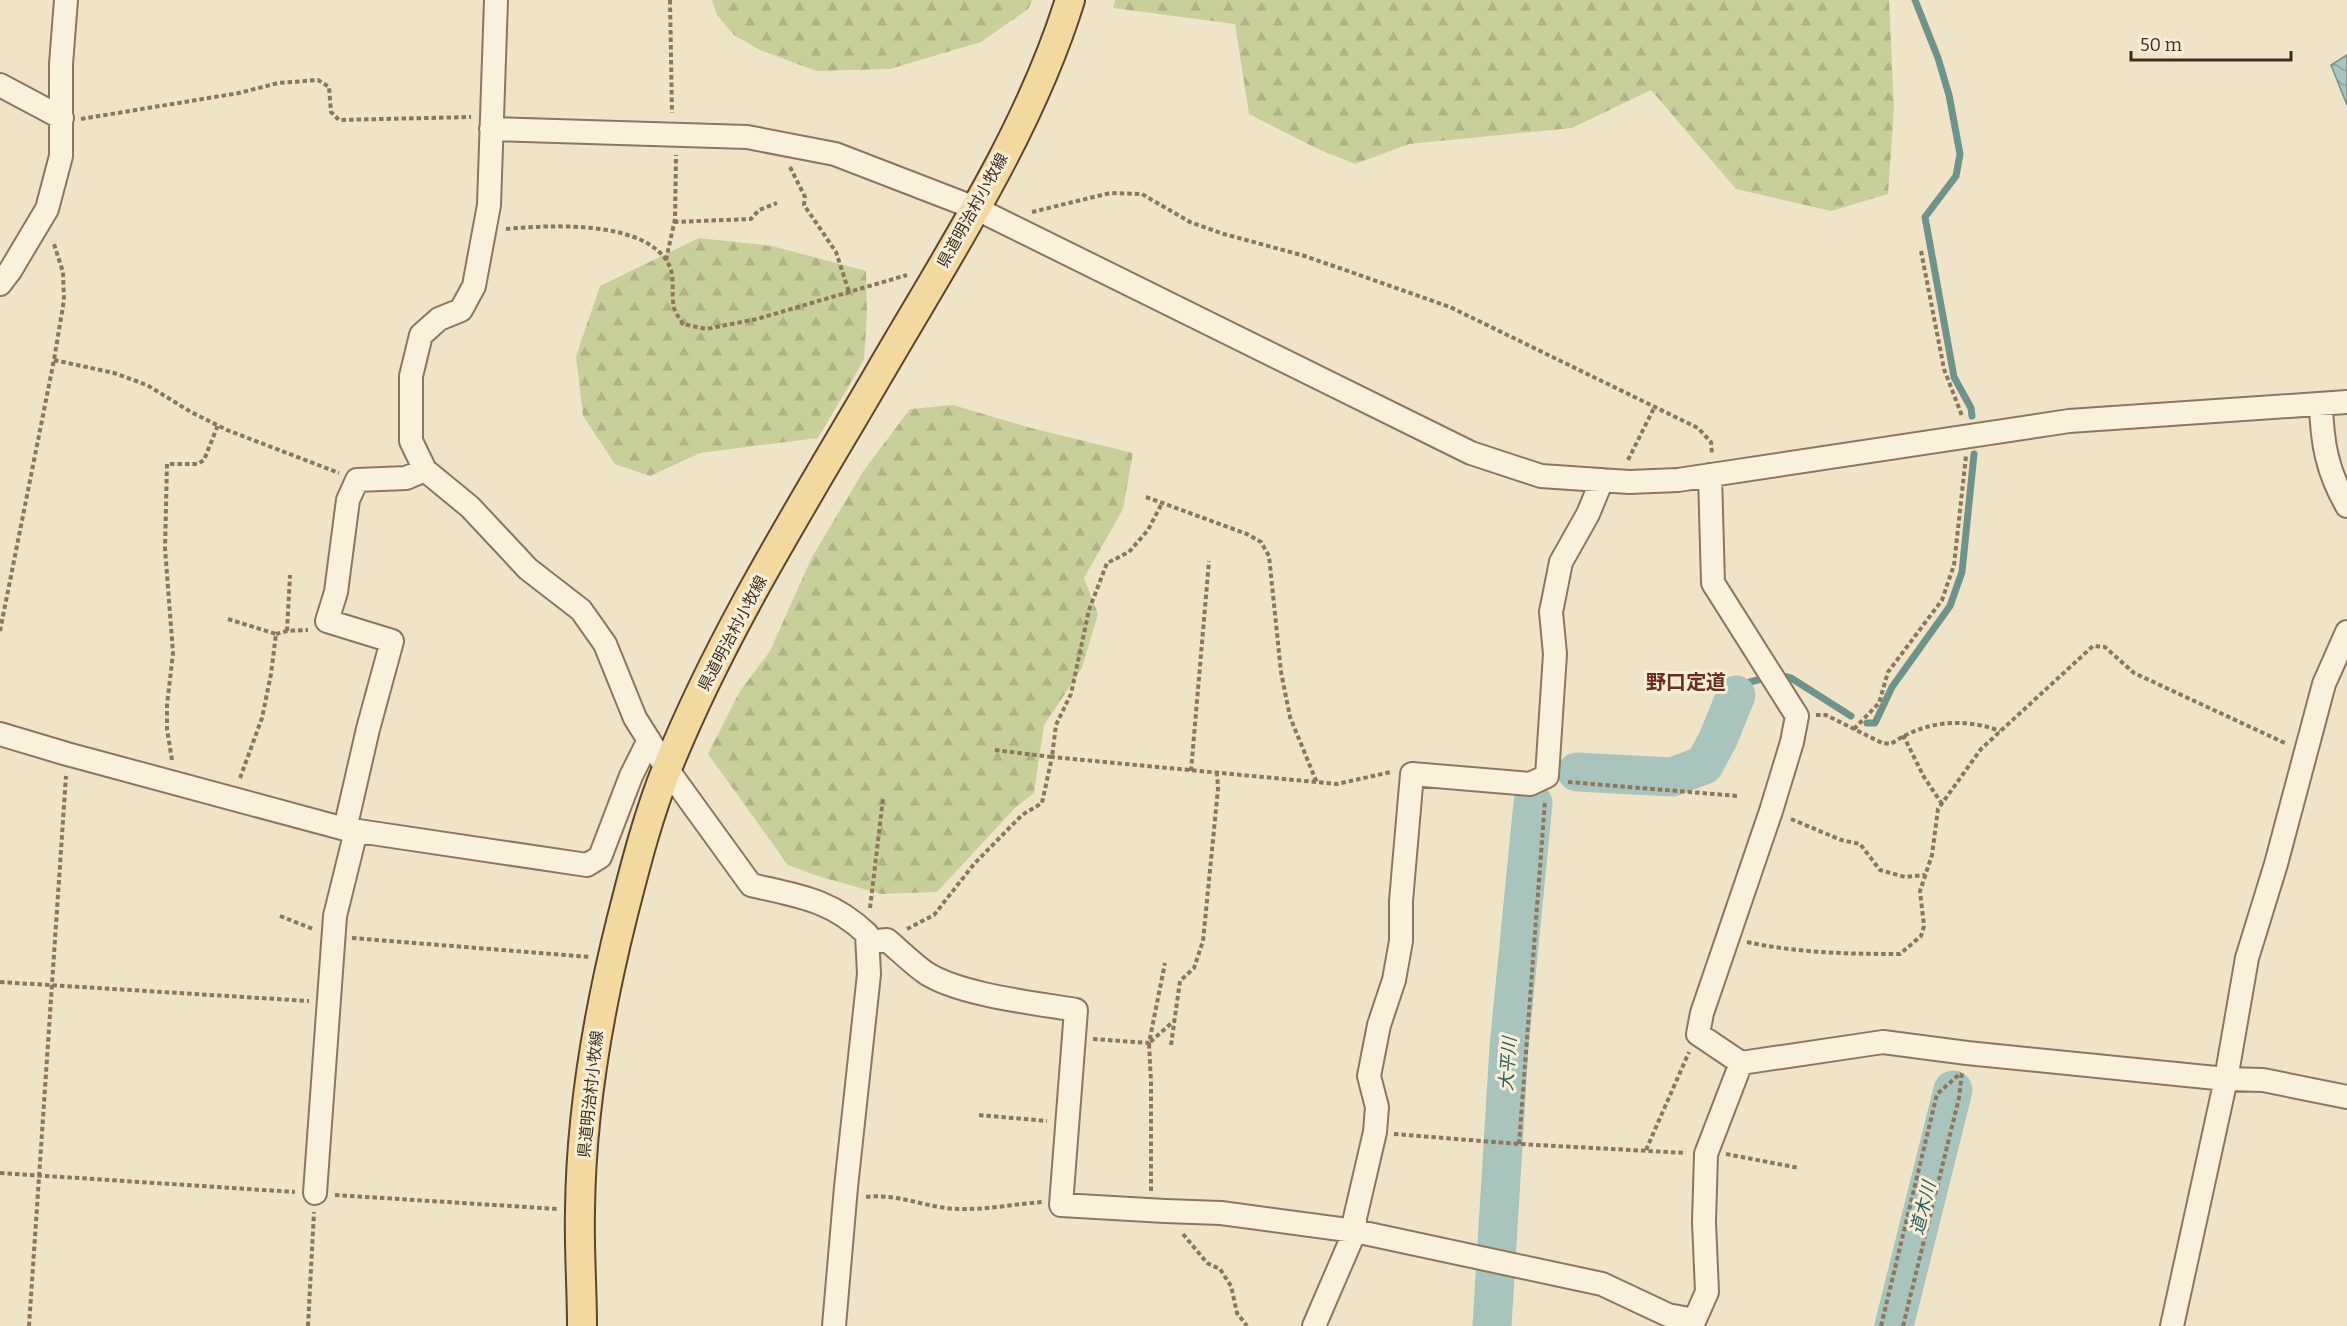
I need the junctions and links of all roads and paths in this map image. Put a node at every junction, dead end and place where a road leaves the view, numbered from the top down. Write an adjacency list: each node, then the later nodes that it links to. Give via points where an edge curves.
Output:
1 (66, 0): 6 (street)
2 (496, 0): 7 (street)
3 (670, 0): 8 (path)
4 (1070, 0): 12 (main road, 県道明治村小牧線, via 1036,89)
5 (0, 85): 6 (street)
6 (62, 118): 7 (path, via 76,120 278,83 318,80 328,87 331,112 339,120); 13 (street, via 61,156)
7 (492, 123): 8 (street); 15 (street, via 489,206)
8 (674, 135): 9 (street, via 747,137); 14 (path)
9 (772, 142): 12 (street, via 835,154); 20 (path, via 791,167 805,197 804,206 836,252)
10 (777, 203): 14 (path, via 759,210 751,219)
11 (1060, 204): 24 (path, via 1110,193 1142,194 1198,225 1305,256 1450,307)
12 (975, 208): 19 (main road, 県道明治村小牧線); 30 (street, via 1471,453 1541,476)
13 (46, 209): 18 (street); 21 (path, via 63,272 64,300)
14 (674, 222): 17 (path)
15 (484, 230): 17 (path, via 585,227 613,231 657,248); 27 (street, via 474,286 461,310 439,319 421,335 411,376 409,413 411,441)
16 (1921, 251): 26 (path, via 1944,369)
17 (666, 261): 20 (path, via 674,310 684,324 706,329)
18 (0, 284)
19 (928, 288): 20 (path, via 908,275); 53 (main road, 県道明治村小牧線, via 727,636)
20 (849, 292)
21 (54, 360): 25 (path, via 114,373 147,385); 39 (path)
22 (2347, 402): 23 (street)
23 (2321, 404): 26 (street, via 2069,421); 34 (street, via 2327,461)
24 (1654, 408): 28 (path, via 1698,428 1711,442); 31 (path, via 1627,462)
25 (218, 425): 29 (path); 58 (path, via 204,460 198,464 167,464 165,548 173,653 167,705 172,765)
26 (1966, 435): 28 (street); 44 (path, via 1954,565 1942,600 1888,672 1879,703)
27 (425, 470): 29 (street, via 406,478); 48 (street, via 470,507 528,569 581,610 605,644 635,718)
28 (1713, 475): 31 (street); 43 (street, via 1713,584)
29 (357, 480): 38 (street, via 348,500 336,592)
30 (1602, 480): 31 (street); 57 (street, via 1561,562 1551,612 1556,654)
31 (1629, 482)
32 (1146, 497): 33 (path)
33 (1162, 503): 52 (path, via 1148,530 1129,552 1107,562 1089,610 1071,694 1056,726); 59 (path, via 1247,534 1261,542 1269,556 1281,672 1290,717)
34 (2347, 506)
35 (1209, 561): 54 (path)
36 (290, 575): 40 (path)
37 (228, 619): 42 (path)
38 (327, 621): 40 (path, via 317,630); 65 (street, via 392,641 368,729)
39 (0, 631)
40 (287, 631): 42 (path)
41 (2347, 632): 50 (street, via 2324,684)
42 (276, 634): 61 (path, via 262,718)
43 (1797, 716): 44 (path, via 1826,715); 64 (street)
44 (1854, 729): 47 (path, via 1882,743 1891,744)
45 (2000, 731): 47 (path, via 1963,722 1935,723); 50 (path, via 2094,646 2105,647 2134,673); 63 (path, via 1981,749)
46 (0, 734): 51 (street)
47 (1904, 735): 63 (path)
48 (650, 740): 53 (street); 65 (street, via 631,776 600,857 587,865)
49 (995, 750): 52 (path)
50 (2305, 752): 83 (street, via 2247,958)
51 (67, 754): 58 (street); 74 (path)
52 (1052, 758): 54 (path); 69 (path, via 1042,802 1022,815 974,864 934,915)
53 (667, 769): 69 (street, via 751,885 819,901 852,920); 71 (main road, 県道明治村小牧線, via 632,879)
54 (1191, 771): 55 (path)
55 (1217, 773): 59 (path); 76 (path, via 1203,941 1194,968 1180,981)
56 (1412, 774): 57 (street, via 1530,784); 59 (path, via 1393,772 1337,784); 87 (street, via 1401,941 1369,1076 1377,1107)
57 (1547, 776): 60 (path, via 1574,784); 88 (path)
58 (169, 782): 61 (street)
59 (1317, 783)
60 (1738, 796)
61 (233, 799): 65 (street)
62 (883, 799): 69 (path)
63 (1942, 804): 66 (path)
64 (1770, 811): 66 (path, via 1860,844 1881,870 1905,878); 70 (street)
65 (350, 830): 68 (street)
66 (1925, 875): 70 (path, via 1920,891 1924,926 1921,936 1900,954 1786,950)
67 (280, 916): 68 (path)
68 (333, 937): 71 (path); 75 (street)
69 (874, 939): 78 (street, via 942,981 996,996 1076,1010); 95 (street)
70 (1729, 939): 77 (street)
71 (612, 959): 97 (main road, 県道明治村小牧線, via 590,1078)
72 (1165, 963): 79 (path)
73 (0, 982): 74 (path)
74 (51, 985): 75 (path); 93 (path)
75 (328, 1002): 94 (street)
76 (1175, 1020): 79 (path); 80 (path)
77 (1698, 1034): 82 (street); 89 (path)
78 (1073, 1038): 79 (path); 86 (street)
79 (1149, 1043): 98 (path)
80 (1171, 1045)
81 (1965, 1062): 82 (street, via 1883,1042); 83 (street); 107 (path, via 1937,1094); 108 (path)
82 (1741, 1063): 90 (street)
83 (2226, 1079): 84 (street, via 2263,1080); 109 (street)
84 (2347, 1097)
85 (979, 1114): 86 (path)
86 (1067, 1122): 96 (street)
87 (1374, 1132): 88 (path); 99 (street)
88 (1519, 1144): 89 (path)
89 (1646, 1150): 90 (path)
90 (1706, 1154): 91 (path, via 1722,1153); 100 (street, via 1707,1292)
91 (1799, 1168)
92 (0, 1173): 93 (path)
93 (39, 1174): 94 (path); 101 (path)
94 (315, 1193): 97 (path); 102 (path)
95 (845, 1203): 96 (path, via 878,1196 959,1209); 104 (street)
96 (1061, 1203): 98 (street)
97 (580, 1210): 103 (main road, 県道明治村小牧線)
98 (1158, 1211): 99 (street, via 1221,1213); 105 (path, via 1207,1263 1220,1269 1231,1286 1237,1313)
99 (1355, 1231): 100 (street, via 1602,1284); 106 (street)
100 (1693, 1323)
101 (29, 1326)
102 (308, 1326)
103 (582, 1326)
104 (834, 1326)
105 (1247, 1326)
106 (1314, 1326)
107 (1881, 1326)
108 (1903, 1326)
109 (2172, 1326)

